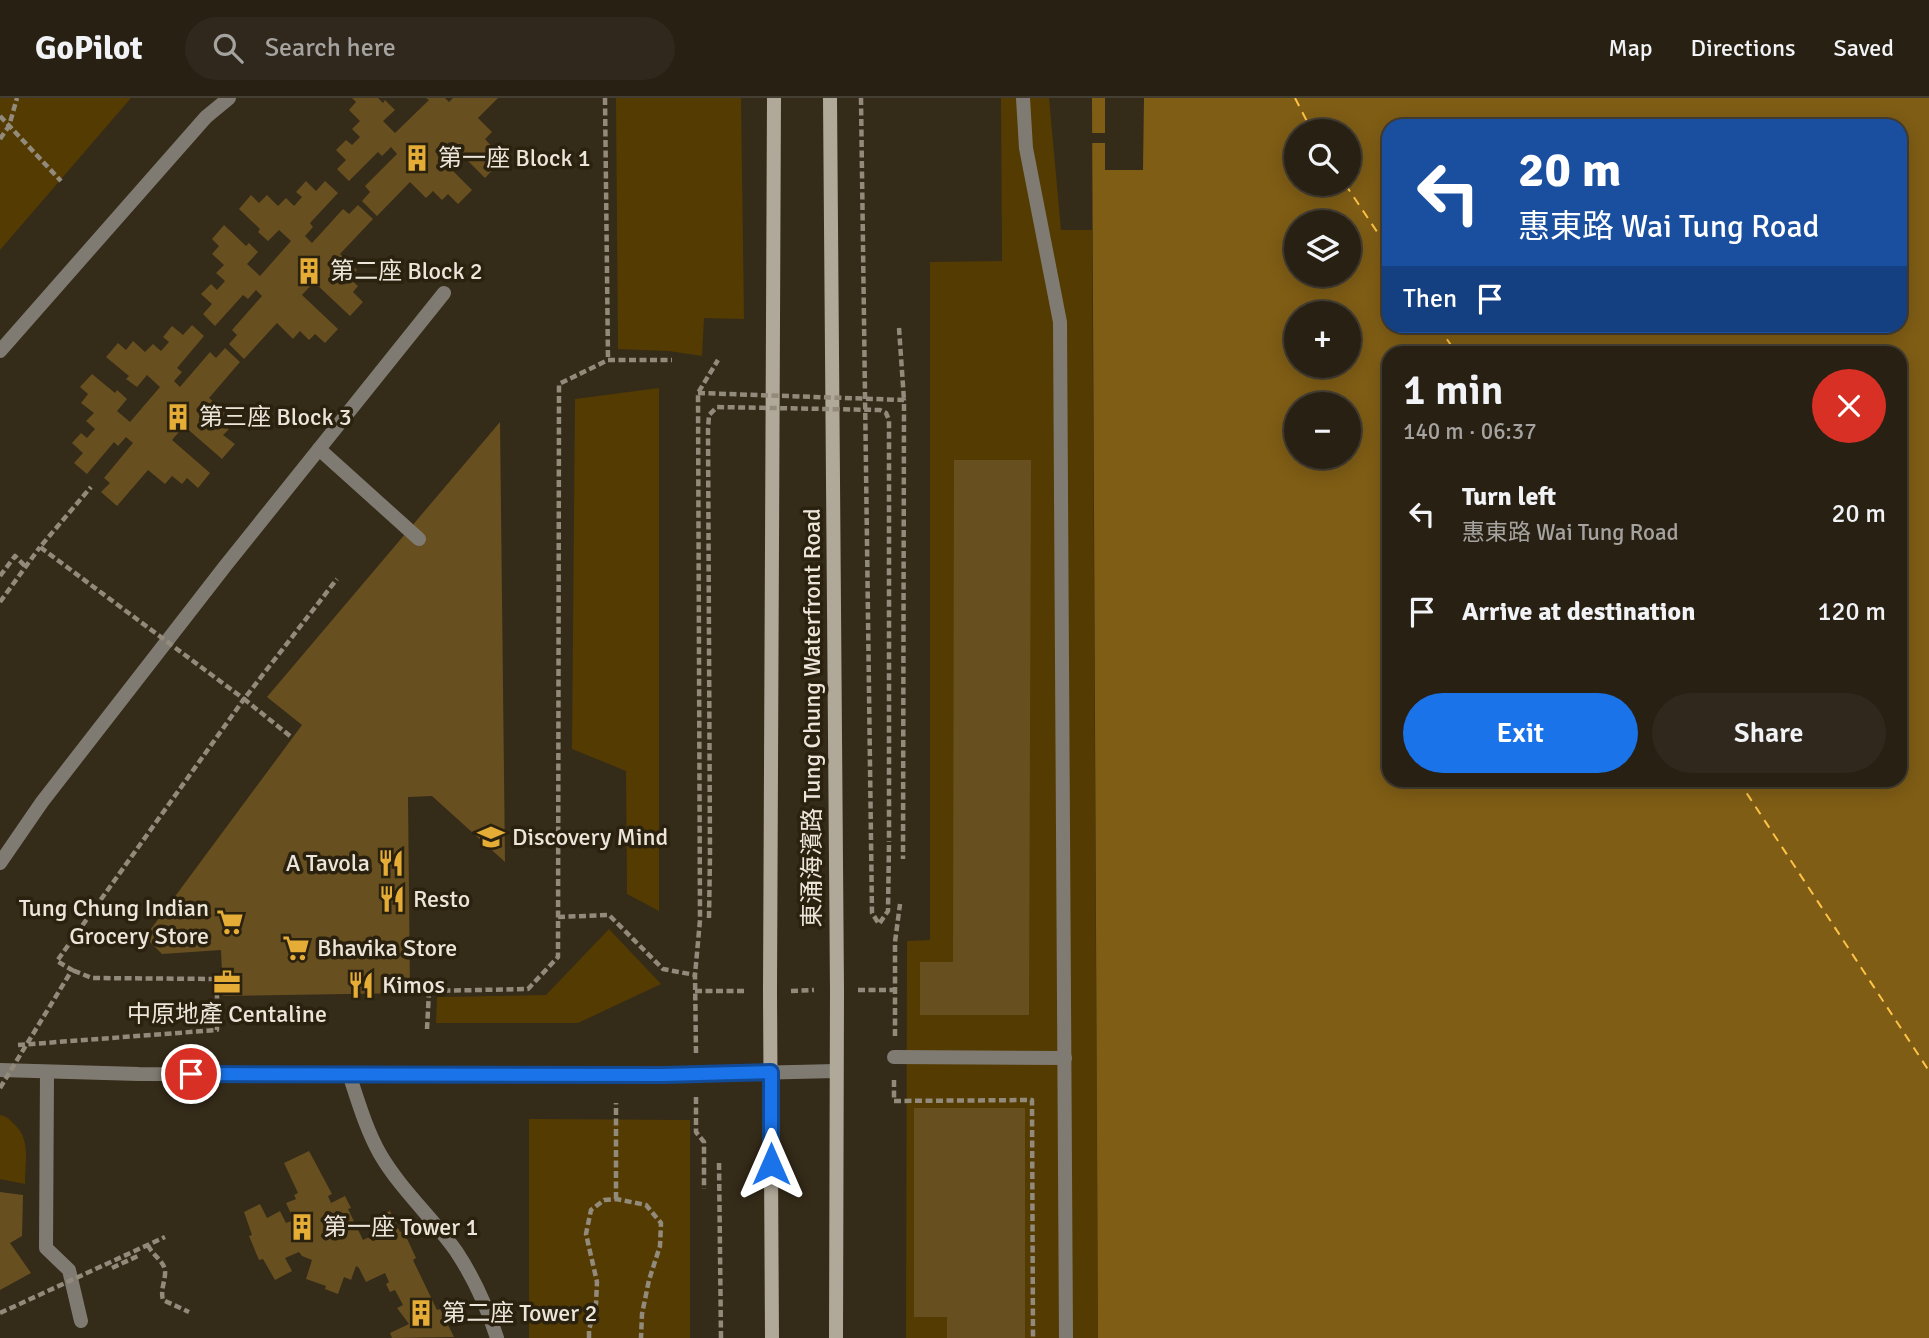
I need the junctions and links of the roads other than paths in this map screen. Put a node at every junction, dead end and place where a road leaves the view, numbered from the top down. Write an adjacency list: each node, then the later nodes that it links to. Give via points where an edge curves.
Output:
1 (214, 98): 6 (street)
2 (229, 98): 6 (street)
3 (774, 98): 17 (main road, 東涌海濱路 Tung Chung Waterfront Road)
4 (830, 98): 15 (main road, 東涌海濱路 Tung Chung Waterfront Road)
5 (1023, 98): 13 (street, via 1026,148 1060,323)
6 (205, 117): 8 (street)
7 (444, 293): 9 (street)
8 (0, 351)
9 (319, 449): 10 (street); 11 (street, via 42,802)
10 (419, 539)
11 (0, 863)
12 (894, 1057): 13 (street)
13 (1065, 1058): 23 (street)
14 (0, 1070): 16 (street)
15 (836, 1071): 17 (street); 22 (main road, 東涌海濱路 Tung Chung Waterfront Road)
16 (47, 1072): 18 (street); 19 (street, via 46,1248 69,1270)
17 (771, 1072): 18 (street); 21 (main road, 東涌海濱路 Tung Chung Waterfront Road)
18 (349, 1074): 20 (street, via 380,1155 456,1251 475,1281)
19 (81, 1321)
20 (497, 1338)
21 (772, 1338)
22 (836, 1338)
23 (1066, 1338)

